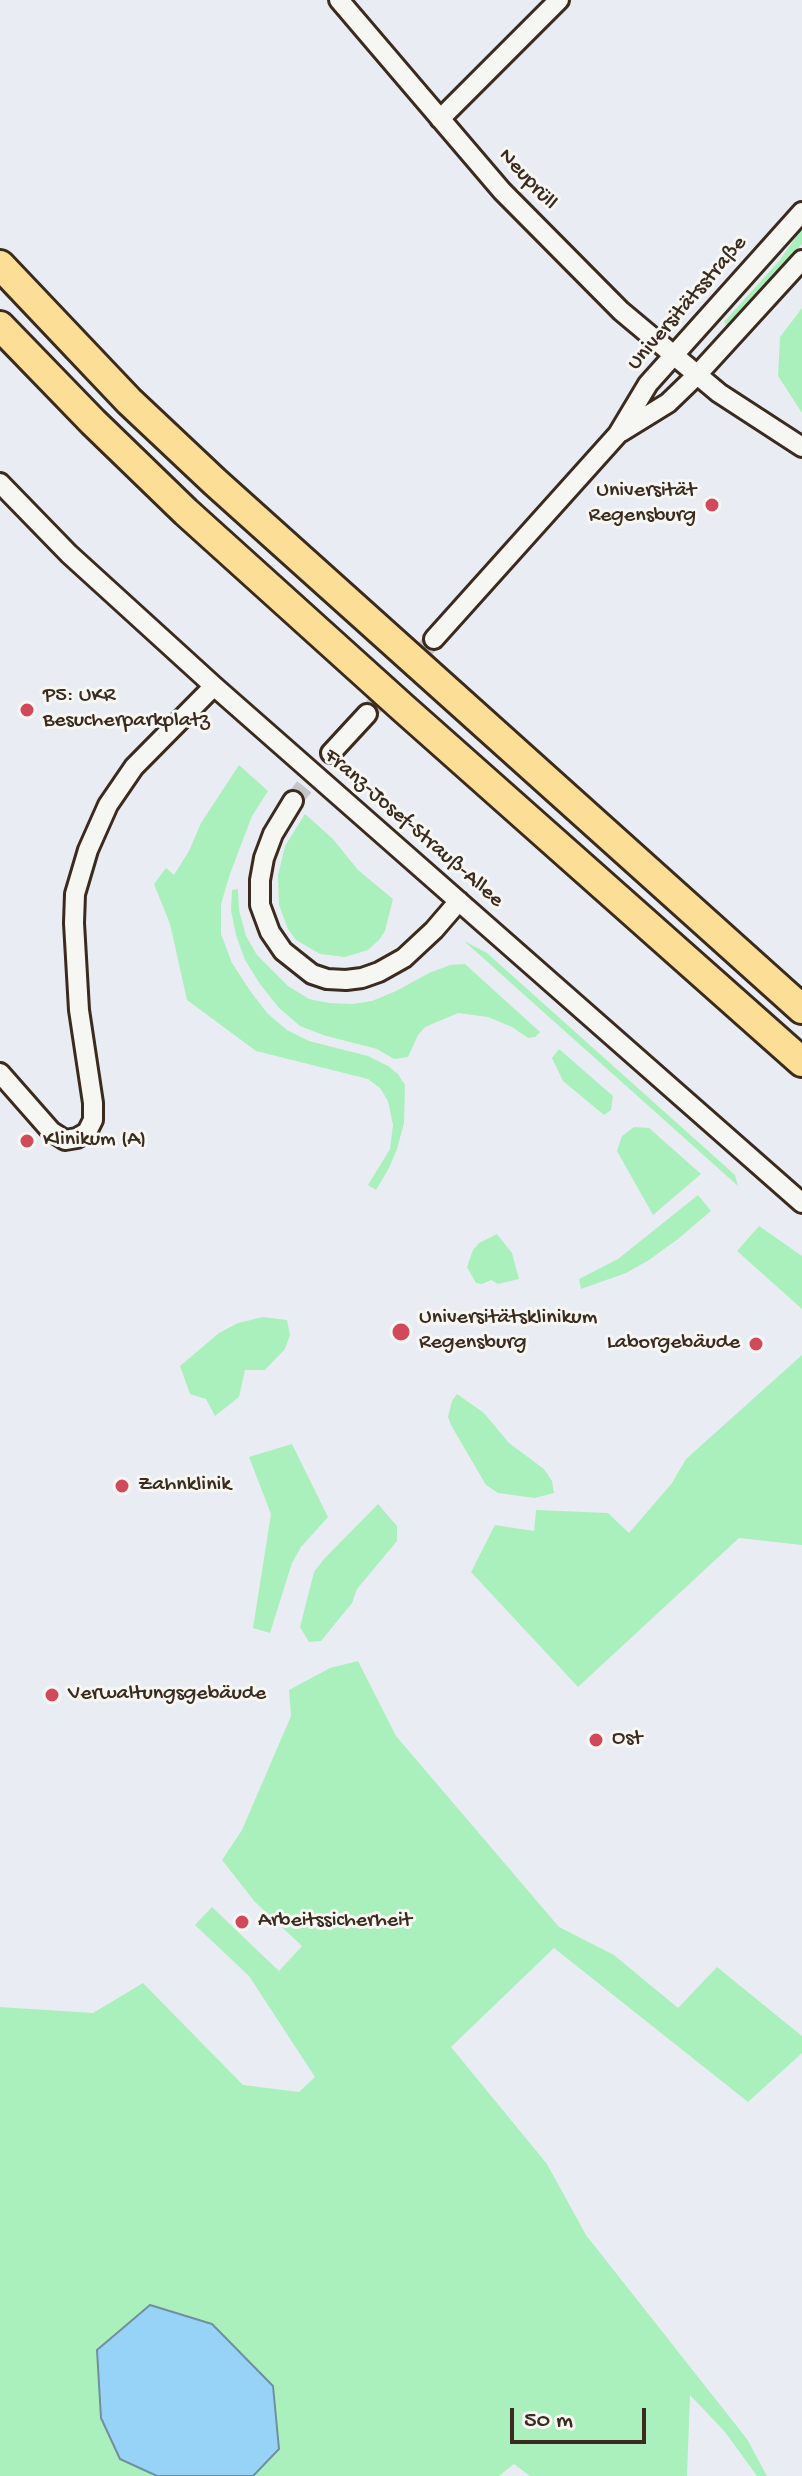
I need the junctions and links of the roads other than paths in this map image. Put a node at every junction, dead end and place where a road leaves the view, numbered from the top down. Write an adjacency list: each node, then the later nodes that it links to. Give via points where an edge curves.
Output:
1 (339, 0): 3 (street, Neuprüll)
2 (559, 0): 3 (street)
3 (440, 119): 8 (street, Neuprüll, via 502,191)
4 (802, 212): 8 (street, Universitätsstraße)
5 (802, 260): 9 (street, Universitätsstraße)
6 (0, 265): 19 (highway, via 204,472)
7 (0, 326): 20 (highway, via 186,512)
8 (673, 356): 9 (street, Neuprüll); 10 (street, Universitätsstraße, via 648,384)
9 (697, 375): 10 (street, Universitätsstraße, via 668,403); 11 (street, Neuprüll)
10 (618, 434): 13 (street, Universitätsstraße)
11 (802, 447)
12 (0, 483): 14 (street, Franz-Josef-Strauß-Allee, via 69,554)
13 (434, 639)
14 (214, 686): 18 (street, Franz-Josef-Strauß-Allee); 21 (street, via 134,767 108,805 75,894 79,1010 93,1103 87,1132 65,1140 51,1131)
15 (367, 714): 16 (street)
16 (331, 753)
17 (293, 801): 18 (street, via 264,858 260,905 283,951 312,974 346,980 379,972 404,958)
18 (459, 901): 22 (street, Franz-Josef-Strauß-Allee)
19 (802, 1009)
20 (802, 1062)
21 (0, 1073)
22 (802, 1203)

